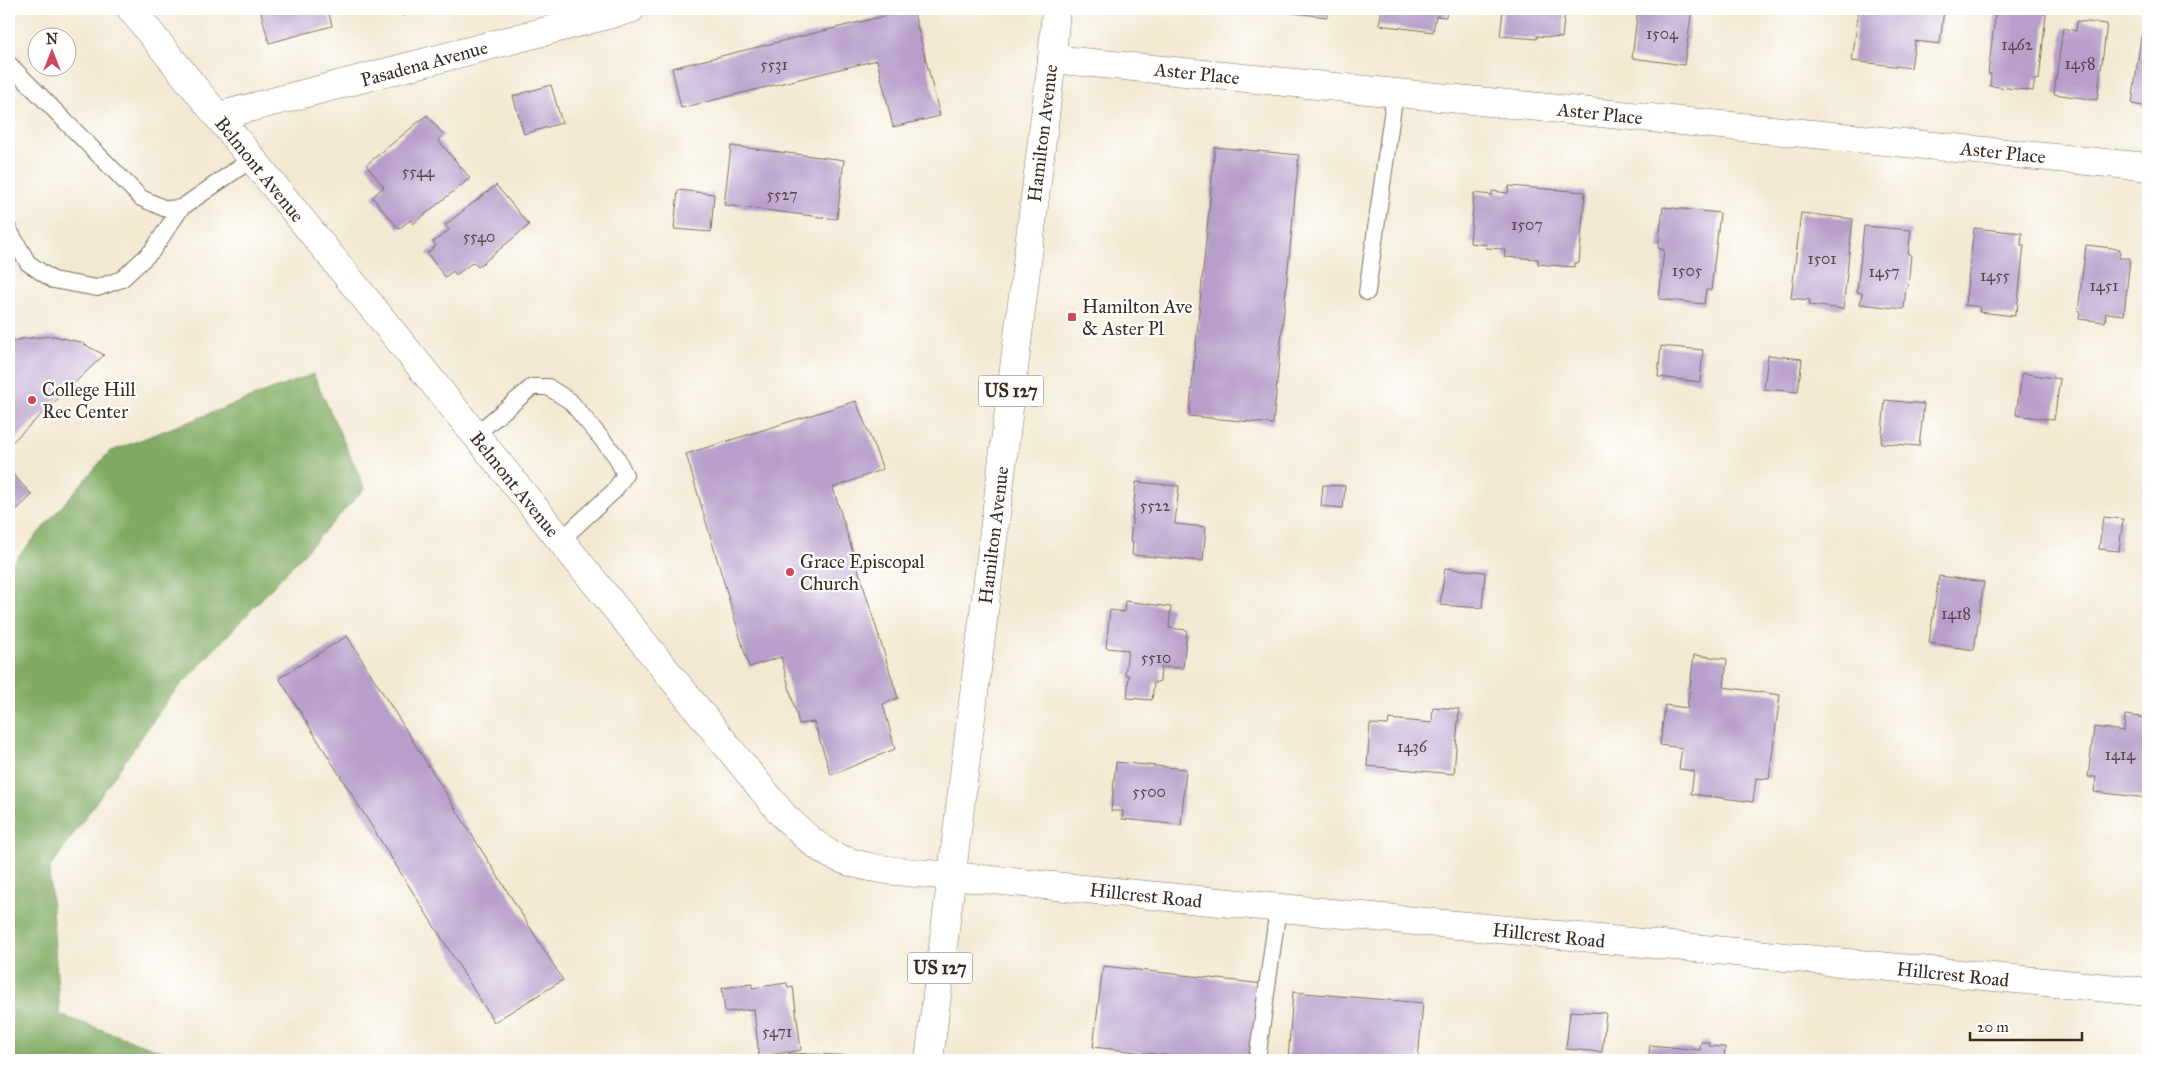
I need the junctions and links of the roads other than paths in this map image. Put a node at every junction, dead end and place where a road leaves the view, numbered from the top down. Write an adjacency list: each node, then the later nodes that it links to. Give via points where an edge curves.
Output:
1 (131, 9): 7 (street, Belmont Avenue)
2 (631, 9): 7 (street, Pasadena Avenue)
3 (1056, 9): 4 (street, Hamilton Avenue / US 127)
4 (1052, 59): 6 (street, Aster Place); 15 (street, Hamilton Avenue / US 127)
5 (9, 64): 10 (lane, via 141,198 166,209)
6 (1395, 93): 9 (street, Aster Place); 12 (lane)
7 (218, 116): 8 (street, Belmont Avenue)
8 (252, 159): 10 (lane); 13 (street, Belmont Avenue)
9 (2148, 167)
10 (181, 208): 11 (lane, via 152,251 122,279 97,288 53,280 28,264)
11 (9, 230)
12 (1367, 292)
13 (475, 435): 14 (street, Belmont Avenue); 14 (lane, via 532,387 548,387 570,400 616,456 625,475 614,491)
14 (560, 540): 15 (street, Belmont Avenue, via 799,831 830,854 869,867)
15 (951, 876): 16 (street, Hillcrest Road); 18 (street, Hamilton Avenue / US 127)
16 (1278, 908): 17 (street, Hillcrest Road); 19 (lane)
17 (2148, 992)
18 (929, 1060)
19 (1257, 1060)

